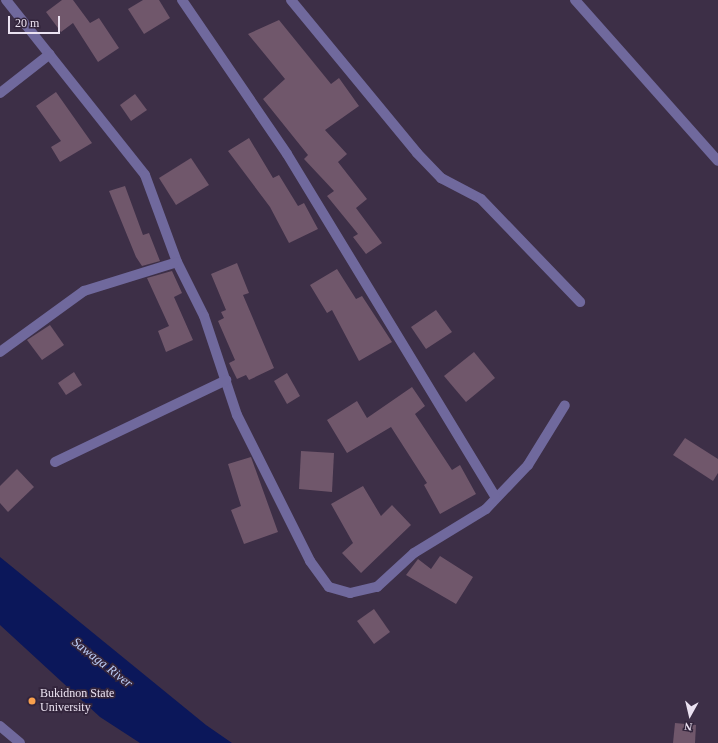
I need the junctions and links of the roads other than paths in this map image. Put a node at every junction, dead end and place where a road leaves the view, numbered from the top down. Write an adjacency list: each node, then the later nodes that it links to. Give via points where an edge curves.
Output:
1 (6, 0): 5 (street)
2 (182, 0): 14 (street, via 287,154)
3 (291, 0): 9 (street, via 417,153 441,178 481,199)
4 (575, 0): 7 (street)
5 (50, 54): 6 (street); 8 (street, via 145,175)
6 (0, 93)
7 (718, 161)
8 (177, 262): 10 (street, via 84,291); 11 (street, via 204,316)
9 (580, 302)
10 (0, 352)
11 (226, 380): 13 (street); 14 (street, via 237,415 310,561 329,587 350,592 377,587 414,553 486,509)
12 (565, 405): 14 (street, via 528,465)
13 (55, 462)
14 (495, 496)
15 (0, 726): 16 (street)
16 (20, 743)

